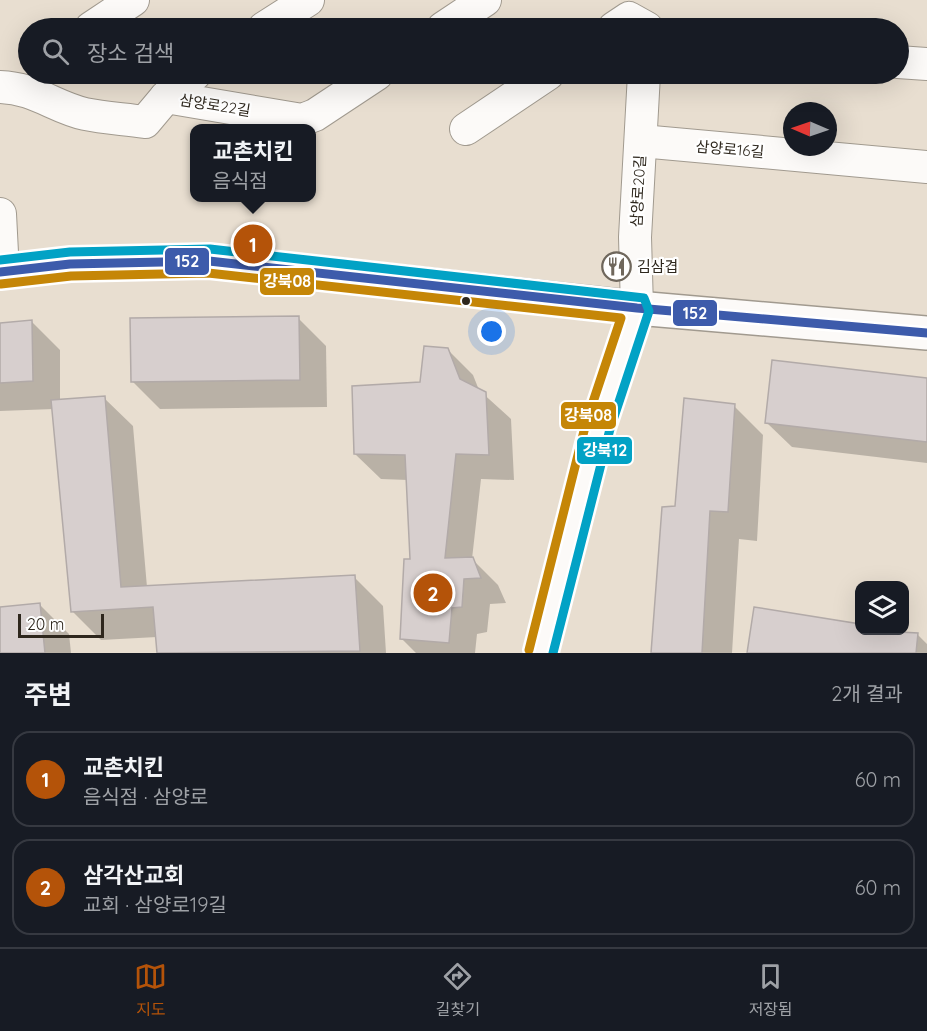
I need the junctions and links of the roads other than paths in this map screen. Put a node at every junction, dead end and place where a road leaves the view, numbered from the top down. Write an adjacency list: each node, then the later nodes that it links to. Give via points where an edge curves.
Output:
1 (133, 0): 5 (street)
2 (308, 0): 6 (street)
3 (485, 0): 7 (street)
4 (648, 0): 8 (street)
5 (106, 18)
6 (280, 18)
7 (458, 18)
8 (647, 18)
9 (909, 63): 10 (street)
10 (927, 64)
11 (18, 71): 12 (street)
12 (0, 81)
13 (183, 84): 18 (street)
14 (362, 84): 18 (street, 삼양로22길, via 302,120)
15 (533, 84): 19 (street)
16 (643, 84): 20 (street, 삼양로20길)
17 (0, 87): 18 (street, 삼양로22길, via 27,91 83,114 145,122)
18 (166, 98)
19 (466, 129)
20 (640, 141): 21 (street, 삼양로16길); 24 (street, 삼양로20길, via 635,237)
21 (927, 167)
22 (0, 214): 23 (street)
23 (2, 272): 24 (main road, via 70,264 208,261)
24 (637, 308): 25 (main road); 26 (main road, via 598,426)
25 (927, 333)
26 (541, 653)

